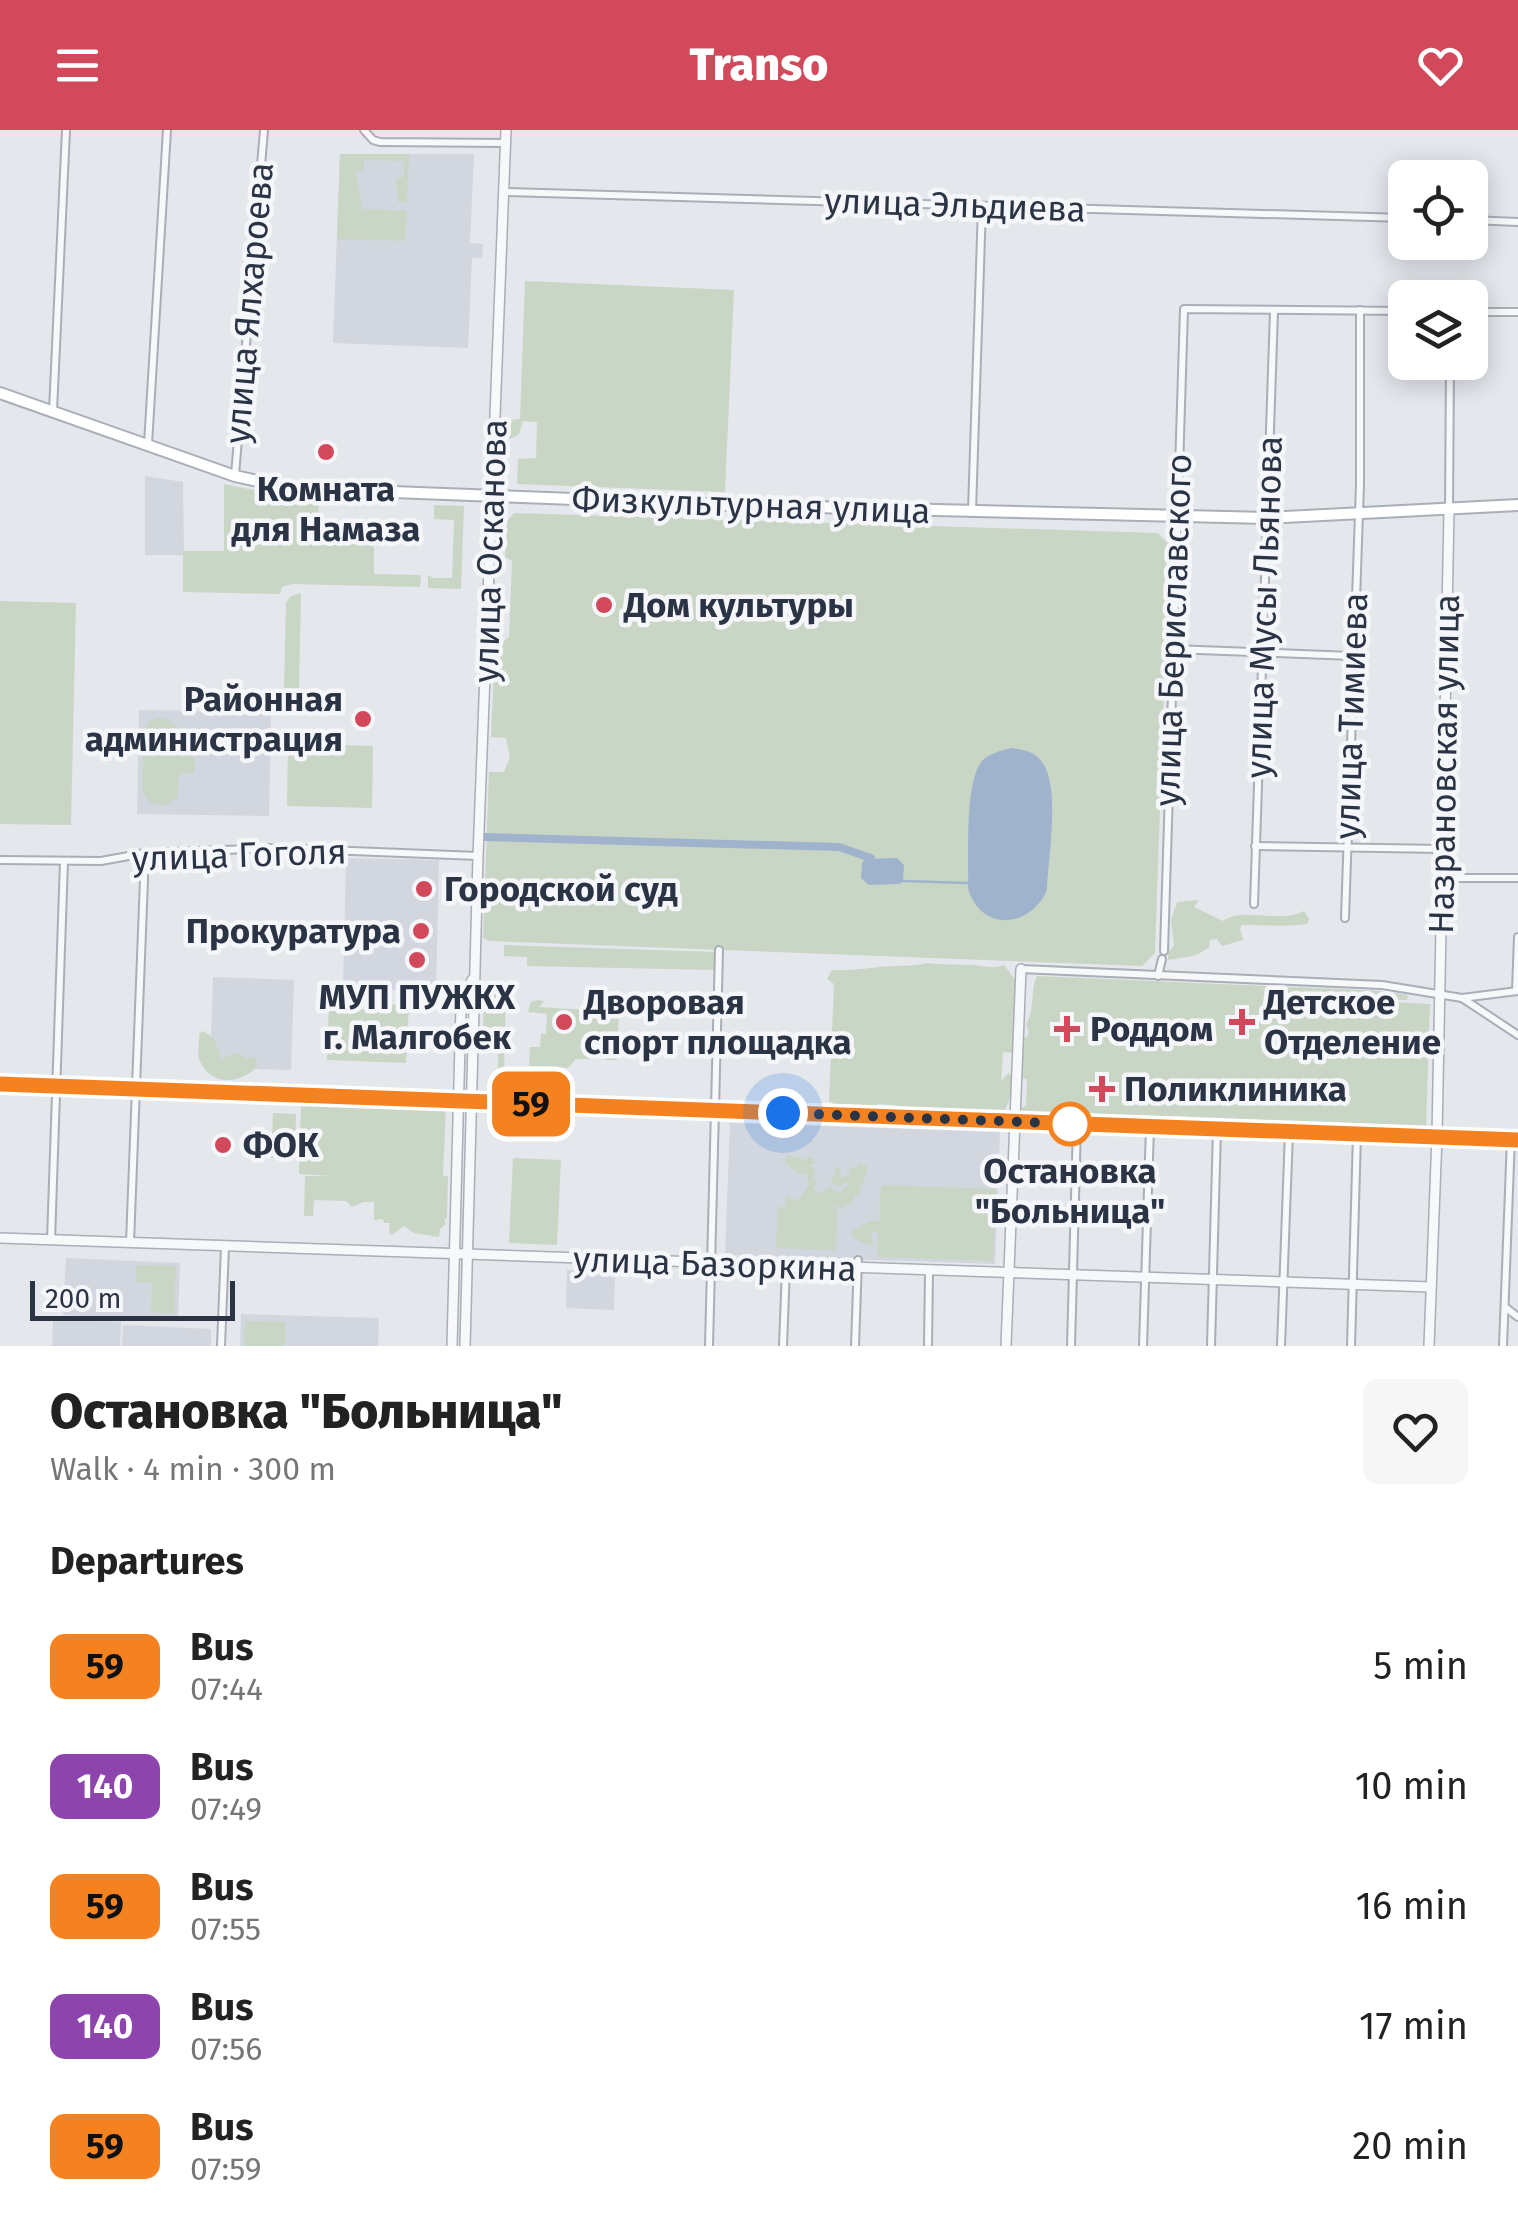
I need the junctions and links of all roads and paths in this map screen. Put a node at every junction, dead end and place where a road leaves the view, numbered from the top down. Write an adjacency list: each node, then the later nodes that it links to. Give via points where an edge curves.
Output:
1 (66, 130): 19 (street)
2 (168, 130): 20 (street)
3 (264, 130): 21 (street, улица Ялхароева)
4 (364, 130): 6 (street, via 380,142)
5 (506, 130): 6 (street, улица Осканова)
6 (506, 143): 7 (street, улица Осканова)
7 (505, 192): 8 (street, улица Эльдиева); 22 (street, улица Осканова)
8 (982, 206): 9 (street, улица Эльдиева); 25 (street)
9 (1388, 218)
10 (1488, 221): 11 (street)
11 (1518, 222)
12 (1274, 310): 13 (street); 27 (street, улица Бериславского, via 1184,309); 28 (street, улица Мусы Льянова)
13 (1360, 310): 14 (street); 26 (street, улица Тимиева)
14 (1388, 311)
15 (1488, 312): 16 (street)
16 (1518, 312)
17 (1450, 380): 24 (street, Назрановская улица)
18 (0, 393): 19 (main road, Физкультурная улица)
19 (53, 412): 20 (main road, Физкультурная улица)
20 (148, 446): 21 (main road, Физкультурная улица)
21 (235, 476): 22 (main road, Физкультурная улица, via 289,488)
22 (494, 497): 25 (main road, Физкультурная улица); 36 (street, улица Осканова)
23 (1518, 505): 24 (main road, Физкультурная улица)
24 (1449, 510): 26 (main road, Физкультурная улица); 34 (street, Назрановская улица)
25 (972, 512): 27 (main road, Физкультурная улица)
26 (1357, 514): 28 (main road, Физкультурная улица); 31 (street, улица Тимиева)
27 (1176, 516): 28 (main road, Физкультурная улица); 29 (street, улица Бериславского)
28 (1267, 518): 30 (street, улица Мусы Льянова)
29 (1172, 649): 30 (street); 47 (street, улица Бериславского)
30 (1262, 652): 31 (street); 32 (street, улица Мусы Льянова)
31 (1353, 656): 33 (street, улица Тимиева)
32 (1255, 846): 33 (street); 41 (street, улица Мусы Льянова)
33 (1346, 848): 34 (street); 42 (street, улица Тимиева)
34 (1442, 849): 39 (street, Назрановская улица)
35 (145, 853): 36 (street, улица Гоголя, via 276,848); 38 (street, улица Гоголя); 54 (street)
36 (478, 856): 46 (street, улица Осканова)
37 (0, 860): 38 (street, улица Гоголя)
38 (64, 861): 53 (street)
39 (1442, 878): 40 (street); 49 (street, Назрановская улица)
40 (1518, 878)
41 (1254, 904)
42 (1345, 918)
43 (1518, 937): 48 (street)
44 (719, 950): 57 (street)
45 (1021, 969): 47 (street); 58 (street)
46 (474, 972): 55 (street, улица Осканова, via 461,1007); 56 (street, улица Осканова)
47 (1158, 976): 49 (street, via 1382,985)
48 (1517, 991): 50 (street)
49 (1440, 996): 50 (street); 64 (street, Назрановская улица)
50 (1462, 998): 51 (street)
51 (1518, 1034)
52 (0, 1084): 53 (street)
53 (54, 1087): 54 (street); 69 (street)
54 (134, 1089): 55 (street); 70 (street)
55 (458, 1102): 56 (street); 72 (street, улица Осканова)
56 (472, 1102): 57 (street); 73 (street, улица Осканова)
57 (716, 1111): 58 (street); 74 (street)
58 (1013, 1121): 59 (street); 78 (street)
59 (1077, 1124): 60 (street); 79 (street)
60 (1150, 1126): 61 (street); 80 (street)
61 (1217, 1129): 62 (street); 81 (street)
62 (1288, 1132): 63 (street); 82 (street)
63 (1357, 1134): 64 (street); 83 (street)
64 (1437, 1136): 65 (street); 84 (street, Назрановская улица)
65 (1515, 1139): 66 (street)
66 (1508, 1217): 67 (street); 85 (street)
67 (1518, 1224)
68 (0, 1238): 69 (street, улица Базоркина)
69 (51, 1240): 70 (street, улица Базоркина)
70 (130, 1243): 71 (street, улица Базоркина)
71 (225, 1247): 72 (street, улица Базоркина); 87 (street)
72 (454, 1256): 73 (street, улица Базоркина); 88 (street, улица Осканова)
73 (468, 1256): 74 (street, улица Базоркина); 89 (street, улица Осканова)
74 (712, 1264): 76 (street, улица Базоркина); 90 (street)
75 (858, 1264): 76 (street, улица Базоркина); 77 (street, улица Базоркина); 92 (street)
76 (786, 1266): 91 (street)
77 (929, 1272): 78 (street, улица Базоркина); 93 (street)
78 (1008, 1274): 79 (street, улица Базоркина); 94 (street)
79 (1073, 1276): 80 (street, улица Базоркина); 95 (street)
80 (1145, 1278): 81 (street, улица Базоркина); 96 (street)
81 (1213, 1280): 82 (street, улица Базоркина); 97 (street)
82 (1283, 1282): 83 (street, улица Базоркина); 98 (street)
83 (1352, 1284): 84 (street, улица Базоркина); 99 (street)
84 (1431, 1287): 100 (street, Назрановская улица)
85 (1505, 1306): 86 (street); 101 (street)
86 (1518, 1317)
87 (221, 1346)
88 (452, 1346)
89 (465, 1346)
90 (709, 1346)
91 (784, 1346)
92 (855, 1346)
93 (928, 1346)
94 (1006, 1346)
95 (1071, 1346)
96 (1143, 1346)
97 (1211, 1346)
98 (1281, 1346)
99 (1351, 1346)
100 (1428, 1346)
101 (1503, 1346)

